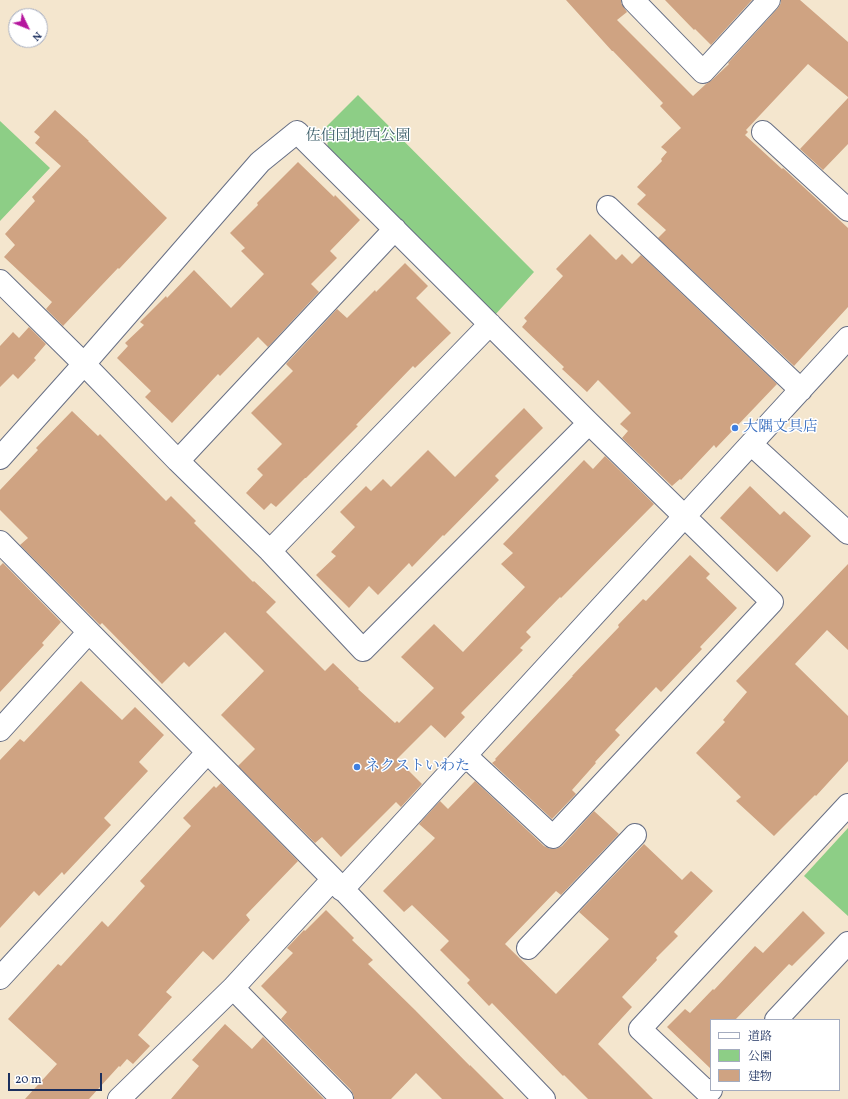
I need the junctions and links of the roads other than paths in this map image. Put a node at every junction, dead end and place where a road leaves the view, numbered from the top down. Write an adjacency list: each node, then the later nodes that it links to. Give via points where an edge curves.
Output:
1 (633, 0): 2 (street, via 703,72)
2 (769, 0)
3 (763, 132): 5 (street)
4 (608, 207): 11 (street)
5 (848, 210)
6 (395, 229): 8 (street); 10 (street, via 297,132 260,162); 15 (street)
7 (0, 281): 10 (street)
8 (490, 324): 12 (street); 19 (street)
9 (848, 338): 11 (street)
10 (84, 364): 14 (street); 15 (street)
11 (801, 390): 13 (street)
12 (590, 423): 16 (street); 19 (street, via 363,650)
13 (751, 444): 16 (street); 17 (street)
14 (0, 458)
15 (178, 461): 19 (street)
16 (685, 516): 23 (street); 23 (street, via 772,602 553,837)
17 (848, 533)
18 (0, 542): 20 (street)
19 (270, 551)
20 (88, 633): 21 (street); 22 (street)
21 (0, 730)
22 (207, 753): 26 (street); 29 (street)
23 (466, 756): 26 (street)
24 (848, 804): 32 (street, via 640,1029 708,1093)
25 (635, 835): 28 (street)
26 (337, 885): 30 (street); 35 (street)
27 (848, 943): 31 (street)
28 (528, 948)
29 (0, 978)
30 (233, 988): 33 (street); 34 (street)
31 (777, 1019)
32 (710, 1091)
33 (125, 1097)
34 (342, 1099)
35 (544, 1099)

